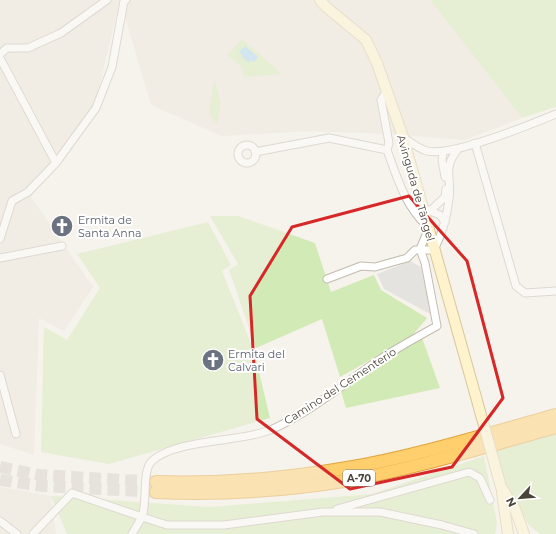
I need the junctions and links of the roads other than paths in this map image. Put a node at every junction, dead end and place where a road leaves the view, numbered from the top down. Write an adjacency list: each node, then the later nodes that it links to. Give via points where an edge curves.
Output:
1 (107, 0): 4 (street, via 61,33 28,48 7,48)
2 (123, 0): 14 (street, via 112,67 96,108)
3 (320, 0): 6 (main road, Avinguda de Tàngel, via 366,40)
4 (0, 54)
5 (0, 58): 14 (street)
6 (387, 92): 8 (main road, Avinguda de Tàngel); 11 (street, via 381,100 389,143)
7 (556, 114): 9 (street)
8 (403, 137): 13 (street, via 426,151); 15 (main road, Avinguda de Tàngel)
9 (475, 143): 10 (street); 24 (street, via 516,286 525,293)
10 (458, 149): 13 (street); 16 (street, via 449,160 450,186)
11 (387, 150): 12 (street, via 329,138); 17 (street, via 407,201)
12 (255, 152)
13 (443, 153): 15 (street, via 445,197)
14 (56, 163): 18 (street, via 28,192 12,201)
15 (427, 210): 16 (street, via 440,215); 17 (main road, Avinguda de Tàngel)
16 (445, 222): 21 (street)
17 (428, 228): 20 (street); 21 (main road, Avinguda de Tàngel)
18 (0, 239)
19 (62, 246): 22 (street)
20 (417, 250): 21 (street); 23 (street, via 407,258 375,267 361,266); 32 (street, Camino del Cementerio, via 424,263 436,326 380,359 326,398 274,428 231,439 177,448 153,460 146,467 146,508)
21 (434, 250): 29 (main road, Avinguda de Tàngel, bridge)
22 (0, 258)
23 (327, 279)
24 (556, 291)
25 (0, 374): 28 (street)
26 (556, 415): 27 (highway, A-70, via 347,468 266,479 156,487 234,492 338,482)
27 (556, 427)
28 (16, 434)
29 (501, 487): 40 (main road); 41 (main road, via 515,509)
30 (490, 500): 31 (street, via 480,478 469,472)
31 (328, 512): 32 (street, via 224,524 166,525); 34 (street, via 380,512)
32 (142, 517): 36 (street, via 72,493); 37 (street)
33 (0, 520): 35 (street)
34 (442, 525): 38 (street); 39 (street)
35 (16, 534)
36 (33, 534)
37 (132, 534)
38 (456, 534)
39 (474, 534)
40 (508, 534)
41 (524, 534)

